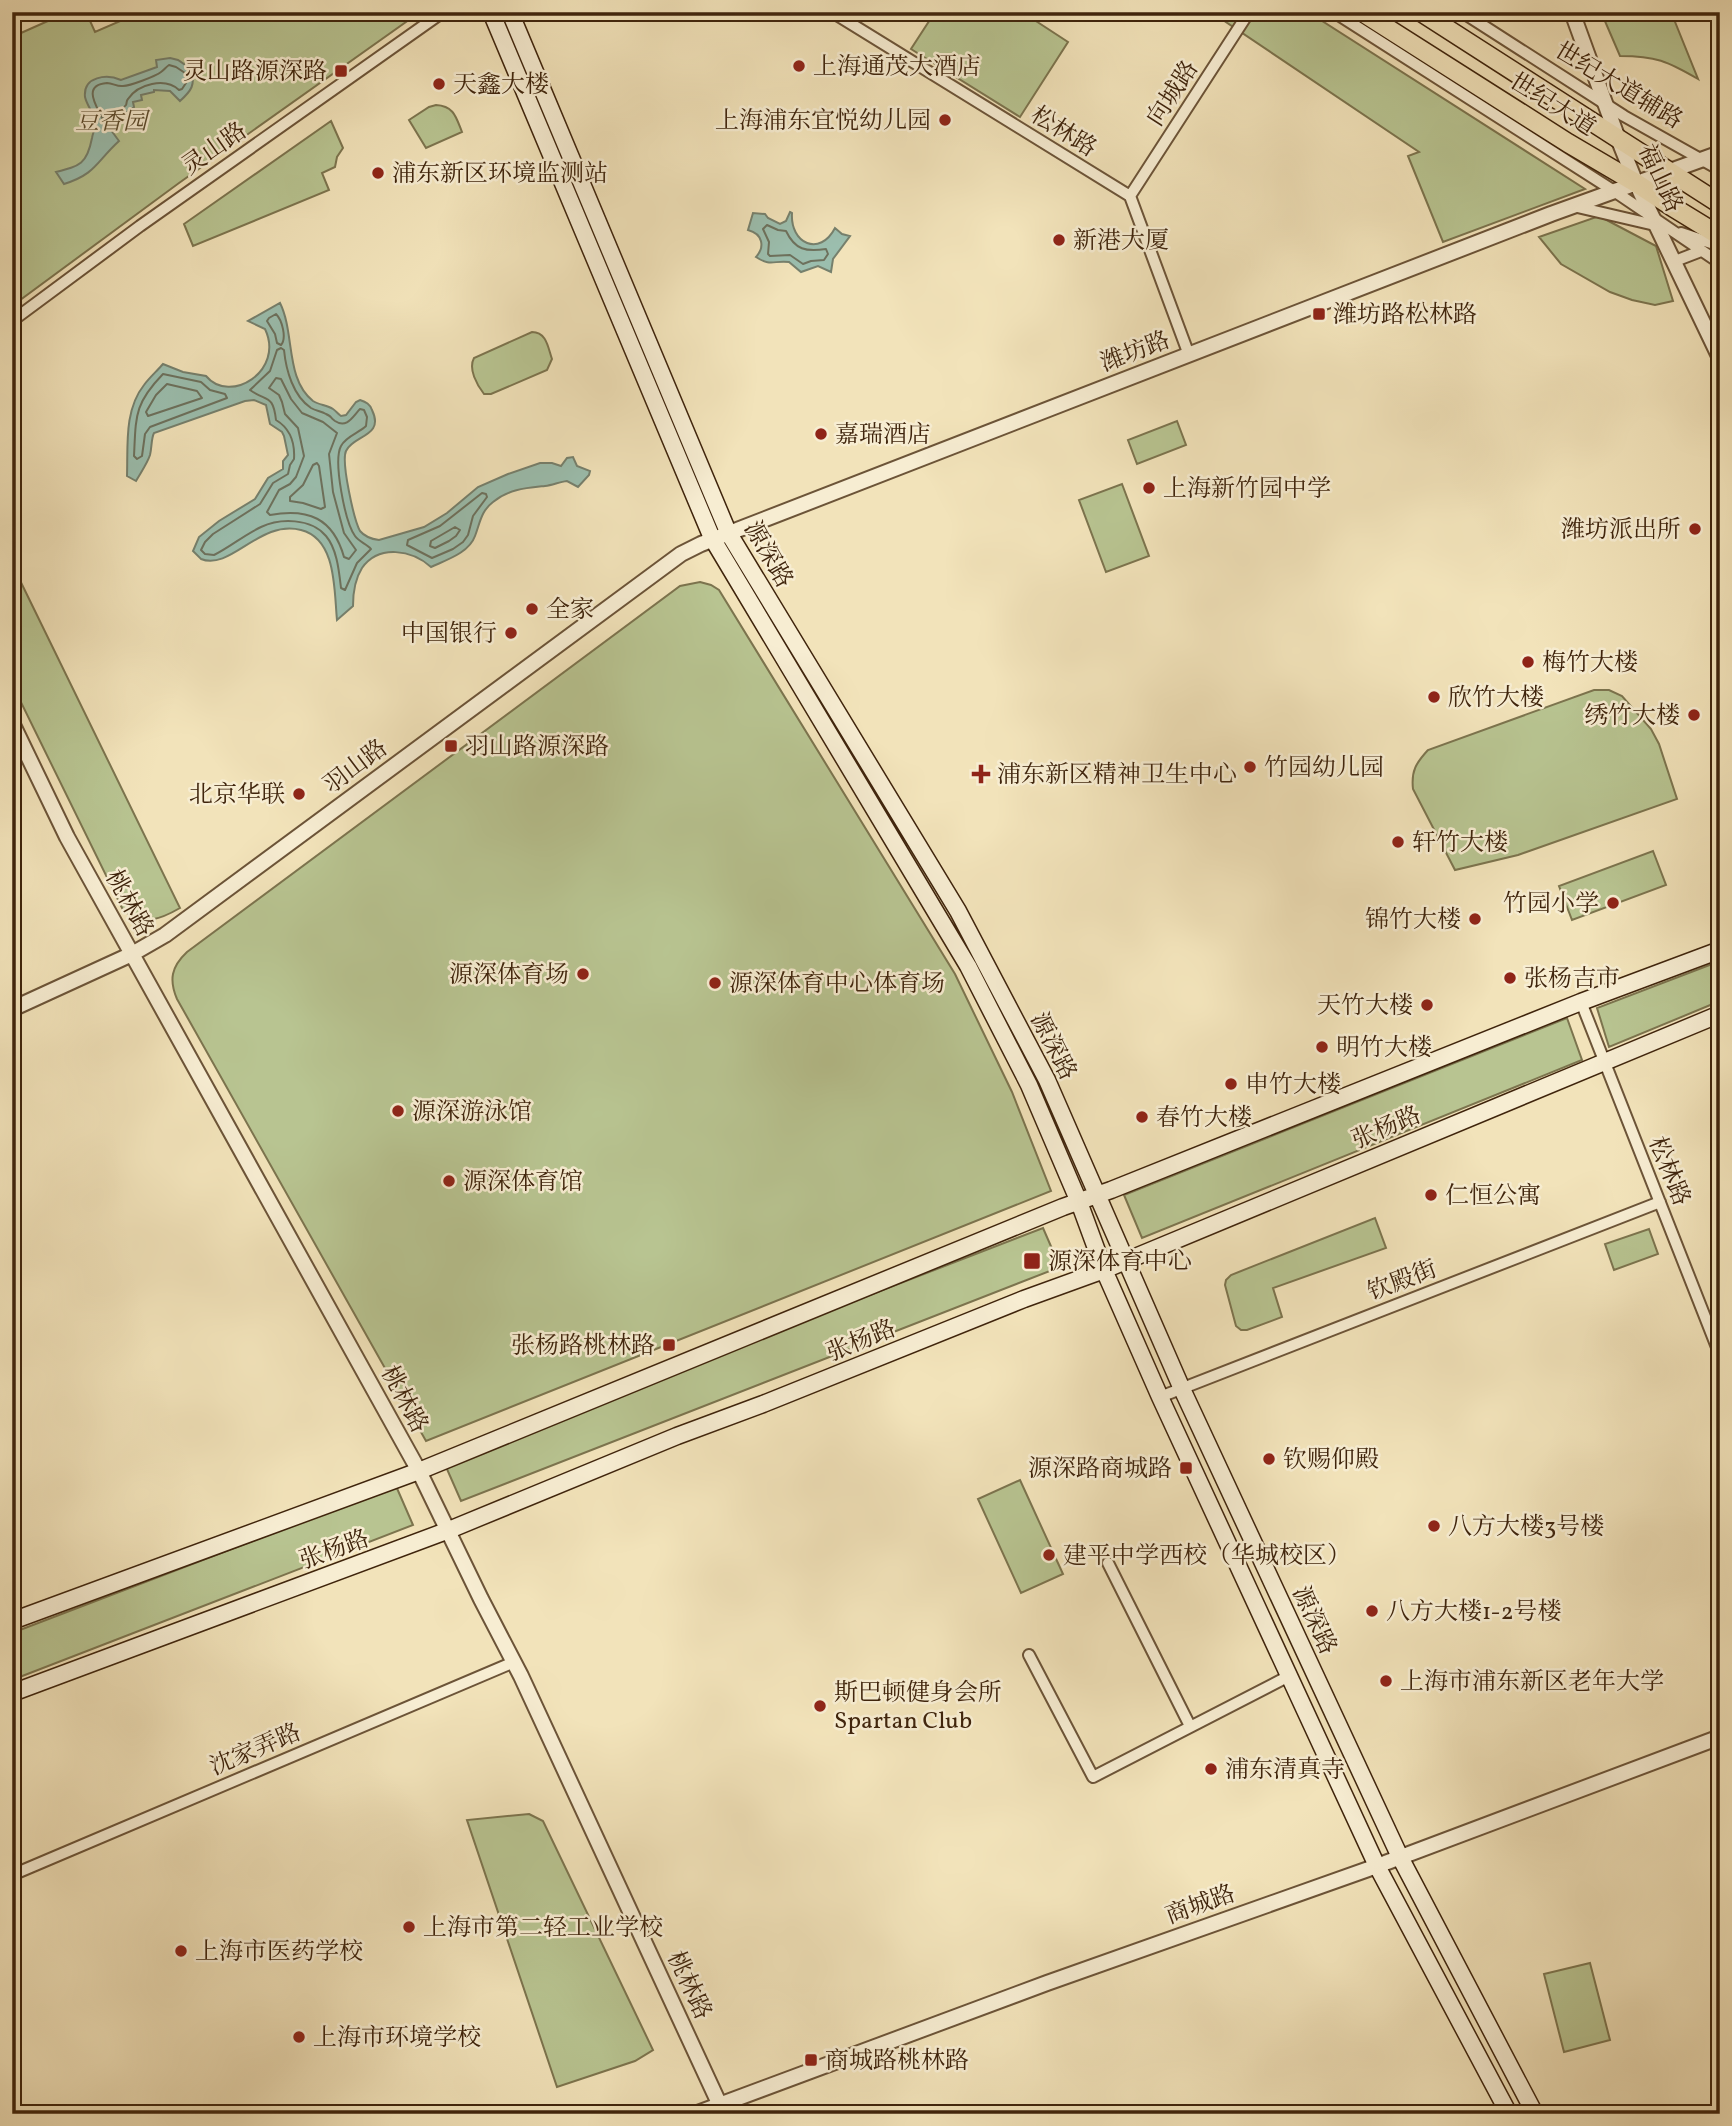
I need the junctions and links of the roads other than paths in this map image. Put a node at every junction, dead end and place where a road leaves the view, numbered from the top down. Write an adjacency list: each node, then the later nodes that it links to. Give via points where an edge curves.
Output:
1 (443, 12): 28 (street, 灵山路)
2 (491, 12): 32 (main road, 源深路)
3 (510, 12): 31 (main road, 源深路)
4 (832, 12): 19 (street, 松林路)
5 (1249, 12): 19 (street, 向城路)
6 (1334, 12): 18 (street)
7 (1362, 12): 17 (main road, 世纪大道)
8 (1421, 12): 12 (main road, 世纪大道)
9 (1462, 12): 11 (street, 世纪大道辅路)
10 (1572, 12): 11 (street, 福山路)
11 (1605, 104): 12 (street, 福山路); 14 (street, 世纪大道辅路)
12 (1617, 136): 16 (main road, 世纪大道); 17 (street, 福山路)
13 (1720, 153): 14 (street, 潍坊路)
14 (1703, 159): 15 (street, 世纪大道辅路); 16 (street, 潍坊路)
15 (1720, 170)
16 (1670, 171): 17 (street, 潍坊路); 20 (main road, 世纪大道)
17 (1636, 183): 18 (street, 潍坊路); 22 (street, 福山路); 23 (main road, 世纪大道)
18 (1614, 191): 21 (street, 潍坊路); 22 (street)
19 (1130, 196): 29 (street)
20 (1720, 204)
21 (1573, 206): 22 (street); 29 (street, 潍坊路)
22 (1660, 225): 24 (street); 25 (street); 26 (street, 福山路)
23 (1720, 236)
24 (1720, 246)
25 (1701, 251): 26 (street); 27 (street)
26 (1675, 261): 30 (street, 福山路)
27 (1720, 263)
28 (12, 321)
29 (1189, 355): 31 (street, 潍坊路)
30 (1720, 358)
31 (728, 532): 32 (street, 潍坊路); 40 (main road, 源深路, via 958,911 1047,1080)
32 (712, 538): 35 (street, 羽山路, via 681,554 165,935); 41 (main road, 源深路, via 968,966 1029,1085)
33 (12, 723): 35 (street, 桃林路)
34 (1720, 950): 36 (main road, 张杨路)
35 (132, 954): 37 (street, 羽山路); 48 (street, 桃林路)
36 (1581, 1002): 39 (street, 松林路); 40 (main road, 张杨路)
37 (12, 1009)
38 (1720, 1014): 39 (main road, 张杨路)
39 (1604, 1063): 42 (street, 松林路); 43 (main road, 张杨路)
40 (1097, 1195): 41 (main road, 张杨路); 43 (main road, 源深路)
41 (1079, 1202): 44 (main road, 源深路); 48 (main road, 张杨路)
42 (1660, 1202): 45 (street, 松林路); 46 (street, 钦殿街)
43 (1126, 1262): 44 (main road, 张杨路); 46 (main road, 源深路)
44 (1104, 1270): 47 (main road, 源深路); 49 (main road, 张杨路)
45 (1720, 1355)
46 (1182, 1389): 47 (street, 钦殿街); 58 (main road, 源深路)
47 (1160, 1397): 54 (main road, 源深路)
48 (419, 1471): 49 (street, 桃林路); 51 (main road, 张杨路)
49 (449, 1530): 53 (street, 桃林路); 55 (main road, 张杨路)
50 (1108, 1563): 56 (street)
51 (12, 1621)
52 (1029, 1655): 56 (street, via 1093,1777)
53 (514, 1661): 60 (street, 沈家弄路); 61 (street, 桃林路)
54 (1289, 1676): 56 (street); 59 (main road, 源深路)
55 (12, 1693)
56 (1190, 1726)
57 (1720, 1737): 58 (street, 商城路)
58 (1400, 1857): 59 (street, 商城路); 64 (main road, 源深路)
59 (1377, 1866): 61 (street, 商城路, via 1047,1983); 63 (main road, 源深路)
60 (12, 1875)
61 (722, 2110): 62 (street, 商城路)
62 (695, 2114)
63 (1509, 2114)
64 (1535, 2114)

